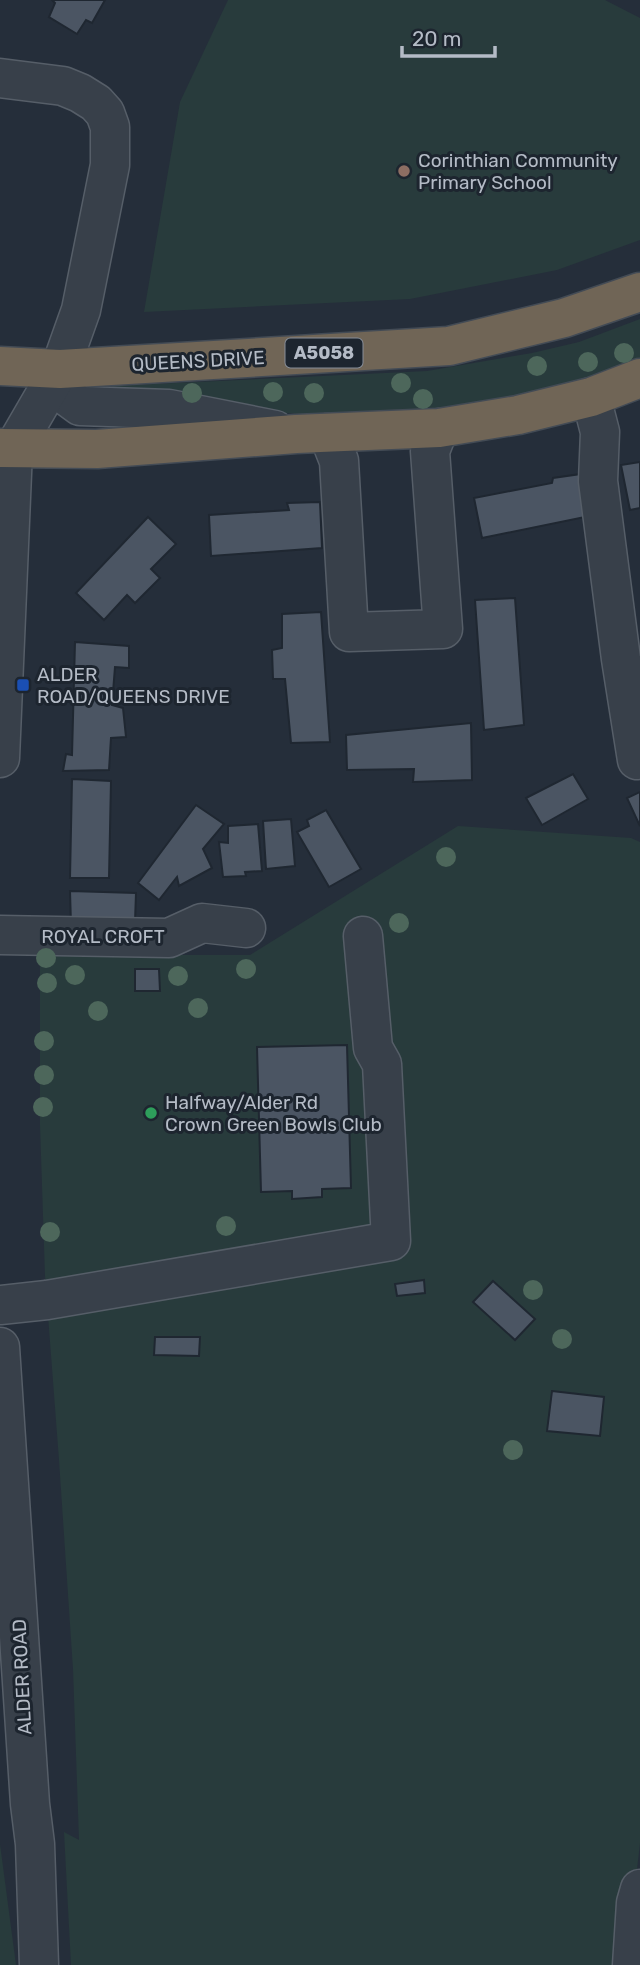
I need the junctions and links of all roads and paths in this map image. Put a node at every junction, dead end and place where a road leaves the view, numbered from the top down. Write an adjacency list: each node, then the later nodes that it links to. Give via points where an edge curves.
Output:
1 (0, 78): 4 (street, via 63,86 80,93 105,113 110,127 110,164 81,310)
2 (640, 292): 4 (highway, QUEENS DRIVE / A5058, via 564,318 449,345)
3 (0, 366): 4 (highway, QUEENS DRIVE / A5058)
4 (60, 369): 9 (street, via 65,395 79,406 169,409); 10 (street)
5 (640, 378): 6 (highway)
6 (591, 397): 8 (highway); 12 (street, via 600,432 598,481)
7 (0, 412): 10 (street, via 9,428)
8 (439, 428): 9 (highway); 9 (street, via 429,452 443,629 349,632 339,461)
9 (312, 434): 10 (highway, via 97,449)
10 (6, 449): 11 (street)
11 (0, 758)
12 (630, 765)
13 (246, 928): 14 (street, ROYAL CROFT, via 202,923 169,938)
14 (0, 935)
15 (363, 936): 16 (street, via 373,1048 382,1064 391,1241)
16 (0, 1306)
17 (0, 1346): 18 (street, ALDER ROAD)
18 (8, 1570): 20 (street, ALDER ROAD, via 35,1844)
19 (640, 1889): 21 (street)
20 (39, 1965)
21 (632, 1965)

